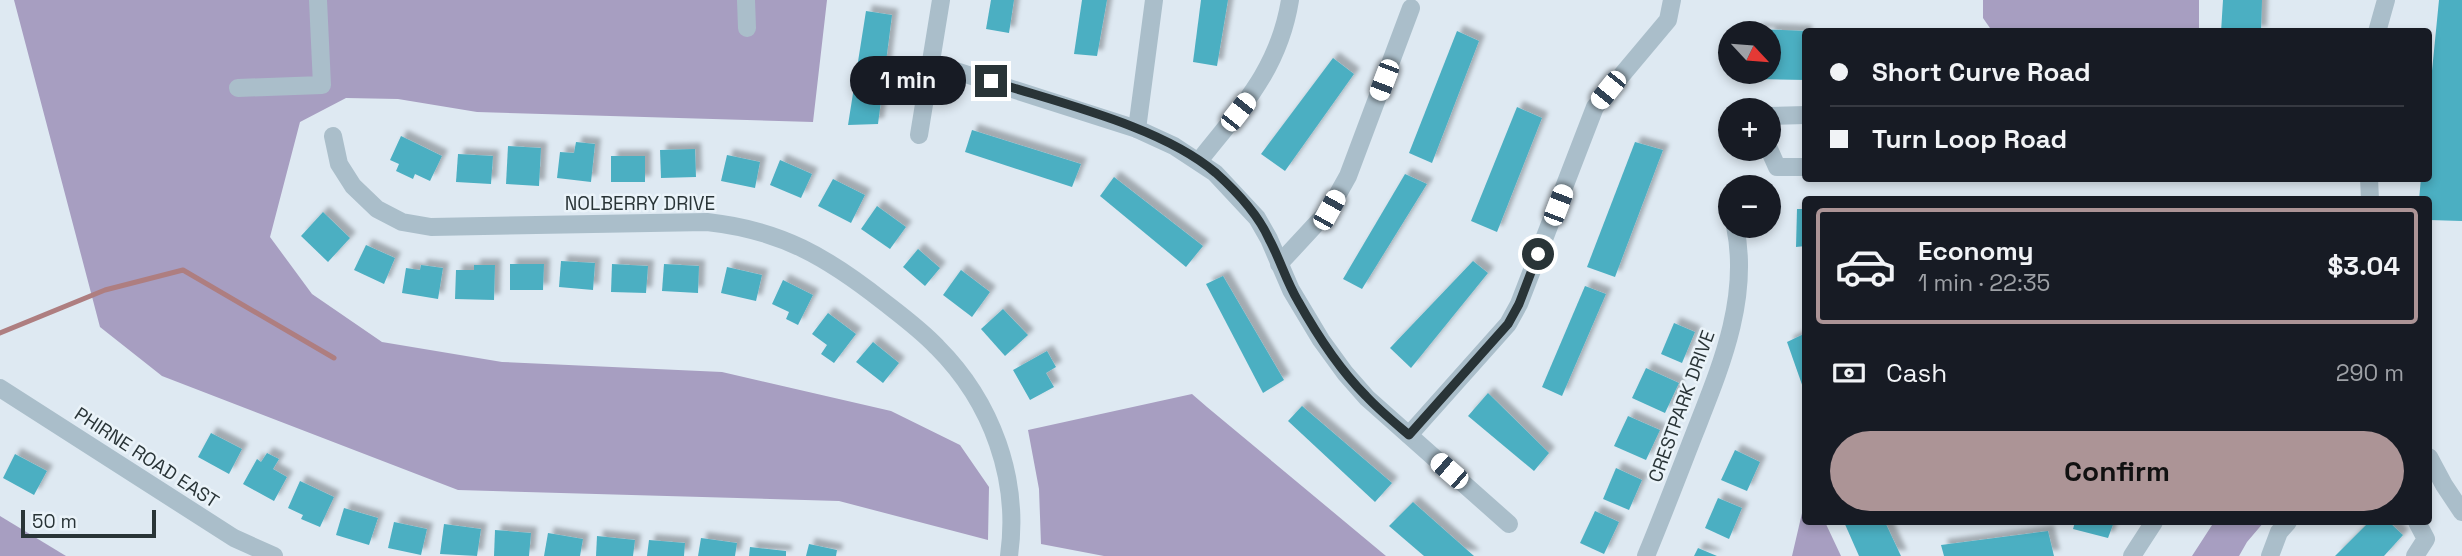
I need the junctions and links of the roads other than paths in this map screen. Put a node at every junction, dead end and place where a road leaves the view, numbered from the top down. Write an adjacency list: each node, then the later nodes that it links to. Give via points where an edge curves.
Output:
1 (318, 0): 12 (street, via 321,85)
2 (746, 0): 9 (street)
3 (941, 0): 11 (street)
4 (1154, 0): 15 (street)
5 (1290, 0): 18 (street, via 1273,60)
6 (1672, 0): 24 (street, via 1668,20 1595,107 1508,324)
7 (2386, 0): 10 (street)
8 (1410, 8): 22 (street, via 1348,176 1329,210)
9 (747, 28)
10 (2378, 28)
11 (931, 63): 15 (street); 16 (street)
12 (238, 88)
13 (1802, 115): 14 (street)
14 (1781, 116)
15 (1137, 129): 18 (street)
16 (919, 135)
17 (332, 136): 32 (street, NOLBERRY DRIVE, via 353,186 377,209 402,222 431,227 707,222 737,225 791,241 820,257 909,322 964,378 1001,448 1013,508)
18 (1199, 161): 22 (street, via 1257,218)
19 (1774, 161): 20 (street, via 1777,167)
20 (1802, 167)
21 (1738, 238): 33 (street, CRESTPARK DRIVE, via 1735,314 1726,353)
22 (1279, 264): 24 (street, via 1345,373)
23 (0, 388): 31 (street, PHIRNE ROAD EAST, via 234,538)
24 (1409, 435): 27 (street)
25 (2432, 463): 26 (street)
26 (2462, 512)
27 (1509, 524)
28 (2152, 525): 34 (street)
29 (2286, 525): 35 (street)
30 (2419, 525): 36 (street, via 2426,539)
31 (274, 556)
32 (1009, 556)
33 (1646, 556)
34 (2132, 556)
35 (2270, 556)
36 (2415, 556)

